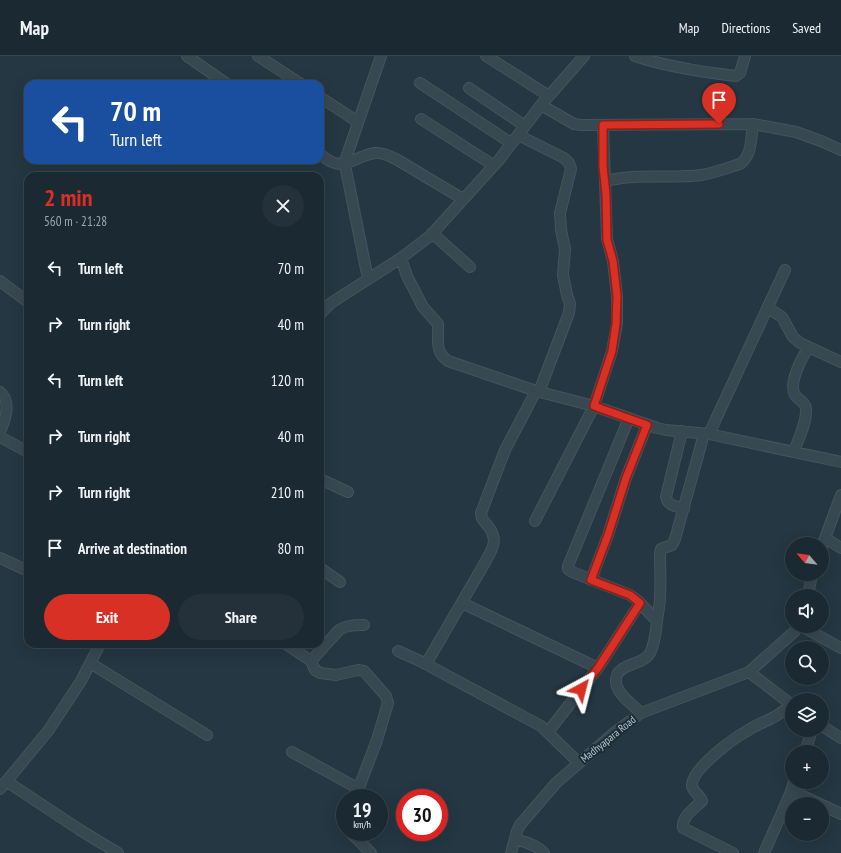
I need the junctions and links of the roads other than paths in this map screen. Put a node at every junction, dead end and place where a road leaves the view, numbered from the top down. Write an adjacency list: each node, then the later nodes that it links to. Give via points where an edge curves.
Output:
1 (187, 56): 8 (street)
2 (258, 56): 9 (street)
3 (381, 56): 16 (street)
4 (486, 56): 12 (street)
5 (584, 56): 12 (street)
6 (635, 56): 7 (street, via 710,73 736,76 740,73)
7 (745, 56)
8 (221, 80)
9 (295, 80)
10 (420, 83): 20 (street)
11 (469, 88): 19 (street)
12 (549, 96): 14 (street)
13 (324, 100): 16 (street)
14 (541, 105): 18 (street, via 574,124); 19 (street)
15 (421, 120): 24 (street)
16 (358, 122): 23 (street)
17 (753, 124): 18 (street); 21 (street, via 796,132); 25 (street, via 748,154 740,164 702,175)
18 (603, 125): 25 (street, via 603,166)
19 (525, 126): 20 (street)
20 (514, 139): 24 (street); 38 (street, via 564,158 571,168 560,213 565,249 563,275 570,304 569,313)
21 (841, 150)
22 (324, 158): 23 (street, via 328,162)
23 (345, 165): 26 (street, via 375,153 384,154); 31 (street)
24 (493, 165): 26 (street)
25 (606, 181): 40 (street, via 607,240 613,261 617,296 616,324 612,351)
26 (463, 199): 27 (street)
27 (432, 233): 28 (street); 29 (street)
28 (401, 258): 31 (street); 38 (street, via 423,307 438,324 438,346 442,356 448,361)
29 (470, 267)
30 (785, 270): 34 (street)
31 (368, 278): 35 (street)
32 (0, 281): 33 (street)
33 (24, 299)
34 (768, 308): 36 (street, via 782,317 793,337); 45 (street)
35 (324, 310)
36 (808, 348): 37 (street); 48 (street, via 792,386 794,394 806,408)
37 (841, 362)
38 (537, 391): 40 (street); 64 (street, via 505,450 481,513 481,519 495,539)
39 (0, 392): 44 (street, via 4,395 7,414)
40 (594, 406): 41 (street); 55 (street)
41 (629, 418): 42 (street); 62 (street, via 568,566 572,572)
42 (647, 425): 43 (street); 62 (street)
43 (682, 431): 45 (street); 53 (street, via 666,497 671,505)
44 (0, 432)
45 (706, 434): 48 (street); 53 (street)
46 (0, 437): 47 (street)
47 (24, 450)
48 (794, 452): 49 (street)
49 (841, 462)
50 (324, 481): 51 (street)
51 (348, 492)
52 (841, 495): 54 (street)
53 (684, 509): 66 (street, via 672,545 662,549 660,554)
54 (838, 515): 56 (street)
55 (535, 520)
56 (826, 537)
57 (829, 544): 58 (street)
58 (841, 548)
59 (0, 558): 60 (street)
60 (24, 569)
61 (324, 571): 63 (street)
62 (591, 580): 65 (street, via 630,595)
63 (340, 582)
64 (462, 603): 78 (street); 79 (street)
65 (640, 603): 66 (street); 79 (street)
66 (657, 621): 83 (street, via 653,648 649,655 643,661 623,669 616,678 617,688)
67 (364, 625): 70 (street, via 339,630)
68 (793, 633): 80 (street, Madhyapara Road)
69 (813, 633): 74 (street)
70 (324, 647)
71 (98, 648): 77 (street)
72 (292, 648): 76 (street)
73 (323, 648): 76 (street)
74 (841, 648)
75 (398, 651): 78 (street)
76 (311, 661): 92 (street, via 320,673 364,671 386,696 388,703)
77 (90, 663): 86 (street); 90 (street, via 48,731)
78 (426, 664): 85 (street, via 506,706)
79 (598, 668): 85 (street)
80 (749, 672): 81 (street); 83 (street, Madhyapara Road)
81 (785, 700)
82 (785, 710): 104 (street, via 727,745 698,771 692,781 692,787 702,801 684,818 683,828)
83 (641, 712): 89 (street, Madhyapara Road)
84 (829, 730): 87 (street)
85 (548, 732): 89 (street)
86 (207, 735)
87 (841, 738)
88 (292, 752): 91 (street)
89 (579, 763): 98 (street, Madhyapara Road, via 556,783 524,820)
90 (3, 785): 100 (street)
91 (349, 789)
92 (359, 789)
93 (792, 789): 105 (street)
94 (797, 789): 95 (street)
95 (809, 797)
96 (829, 809): 97 (street)
97 (841, 814)
98 (514, 839): 102 (street, Madhyapara Road); 103 (street, via 530,844)
99 (359, 841): 101 (street)
100 (118, 853)
101 (371, 853)
102 (511, 853)
103 (544, 853)
104 (733, 853)
105 (764, 853)

